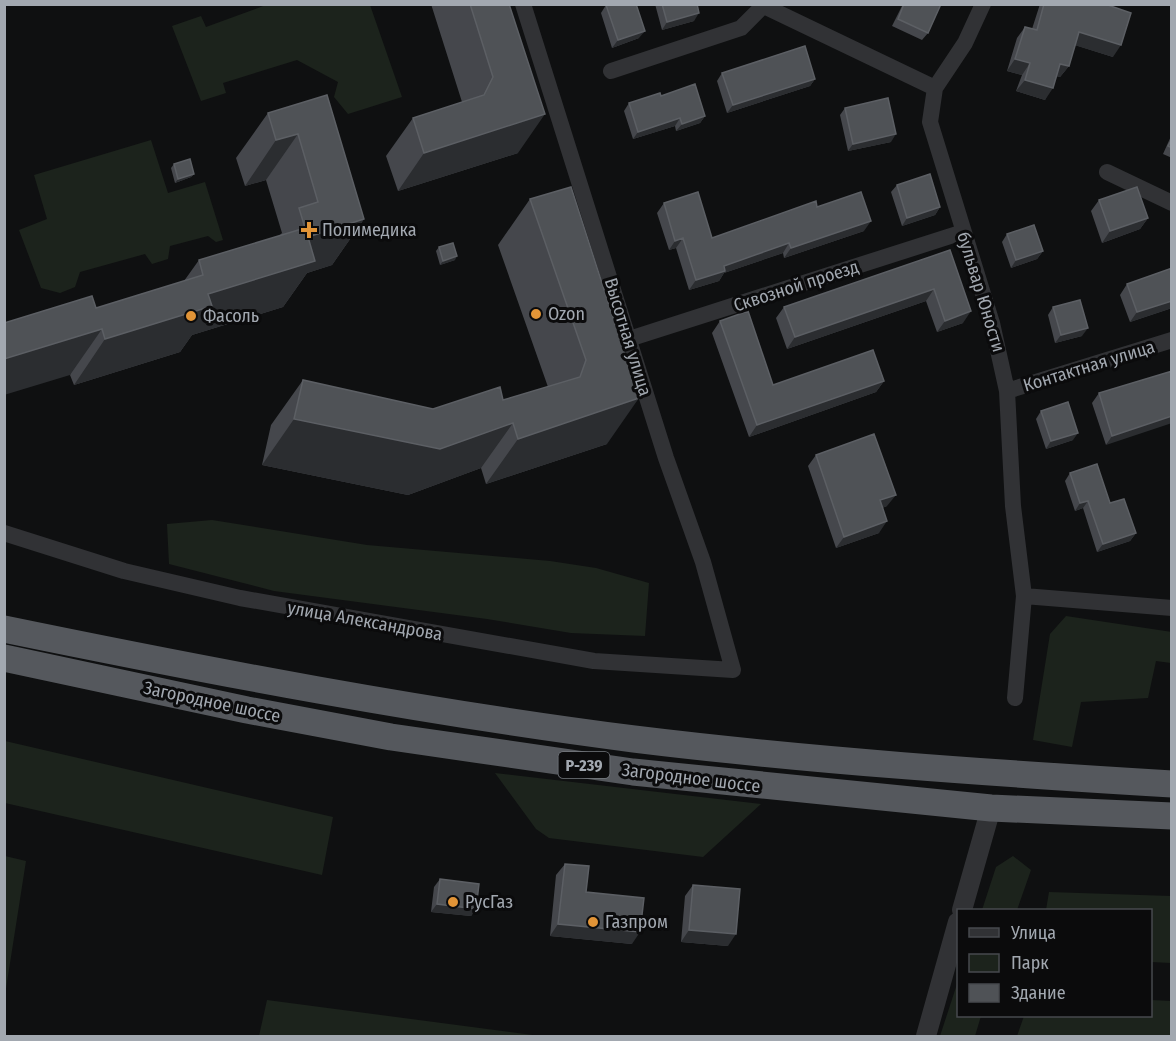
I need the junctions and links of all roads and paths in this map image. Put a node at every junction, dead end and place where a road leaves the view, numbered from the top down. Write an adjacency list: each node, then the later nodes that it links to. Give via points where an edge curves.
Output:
1 (523, 4): 9 (street, Высотная улица)
2 (983, 4): 5 (street, бульвар Юности, via 965,44)
3 (764, 5): 4 (street, via 741,28); 5 (street)
4 (611, 71)
5 (935, 88): 8 (street, бульвар Юности, via 930,122)
6 (1107, 172): 7 (street)
7 (1172, 203)
8 (963, 232): 9 (street, Сквозной проезд); 11 (street, бульвар Юности, via 992,323)
9 (629, 339): 17 (street, Высотная улица, via 703,562)
10 (1172, 340): 11 (street, Контактная улица)
11 (1007, 391): 13 (street, бульвар Юности)
12 (4, 533): 17 (street, улица Александрова, via 124,572 240,598 594,661)
13 (1023, 596): 14 (street); 18 (street, бульвар Юности)
14 (1172, 608)
15 (4, 628): 19 (highway, Загородное шоссе / Р-239, via 254,679 634,739 808,759)
16 (4, 658): 20 (highway, Загородное шоссе / Р-239, via 391,737 645,774)
17 (733, 670)
18 (1015, 698)
19 (1172, 784)
20 (991, 808): 21 (highway, Загородное шоссе / Р-239); 22 (street)
21 (1172, 816)
22 (962, 909)
23 (957, 926): 24 (street)
24 (926, 1036)

